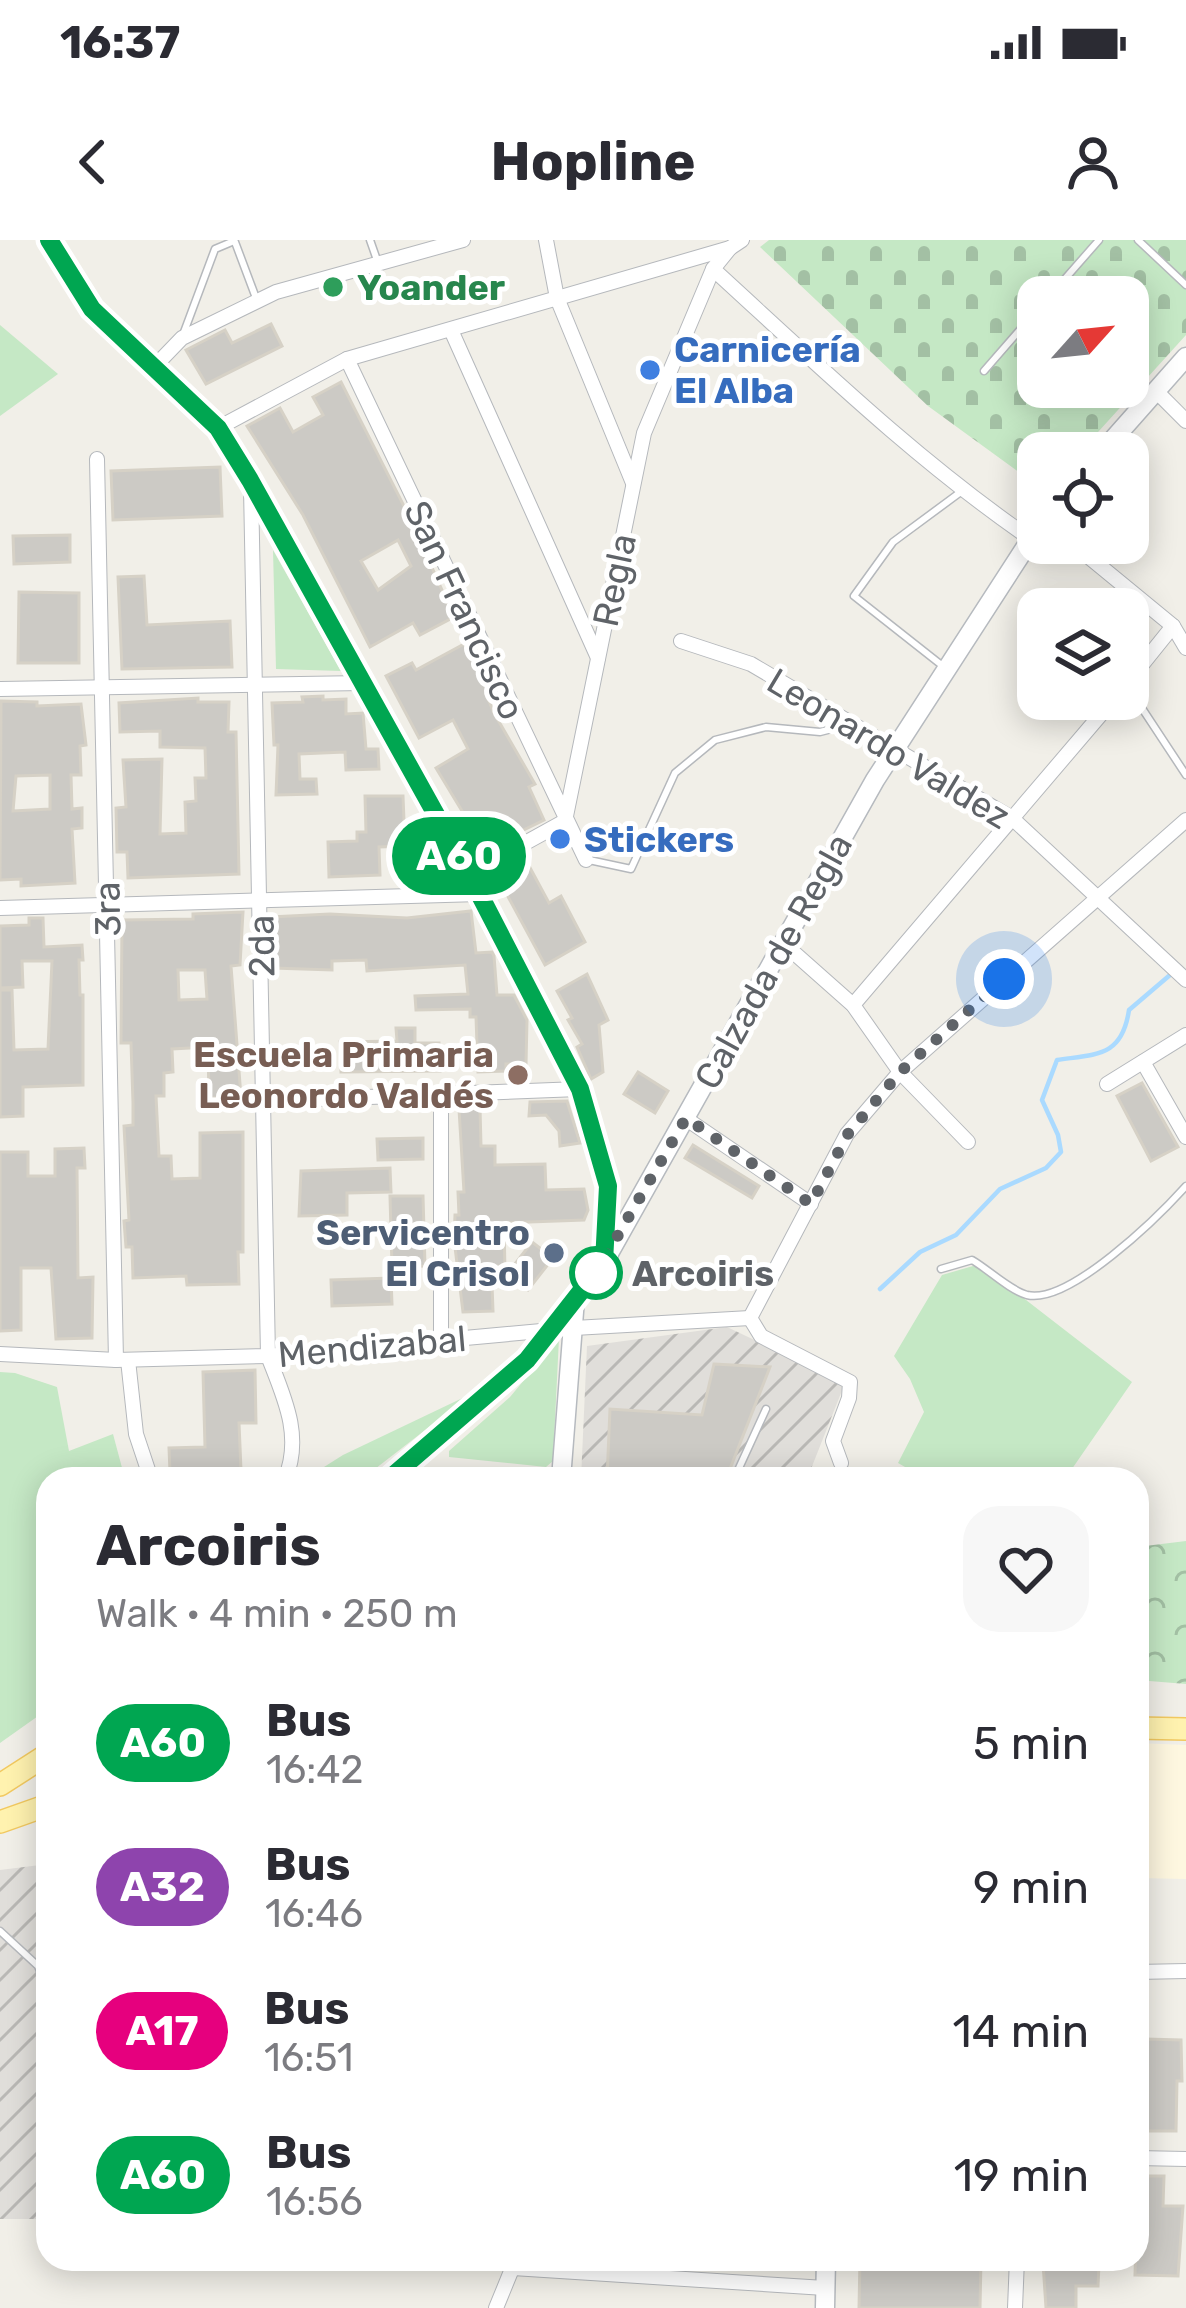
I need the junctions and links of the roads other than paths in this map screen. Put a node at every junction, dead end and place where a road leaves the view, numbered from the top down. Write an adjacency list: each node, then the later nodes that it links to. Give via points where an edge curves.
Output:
1 (49, 240): 21 (main road, via 92,309)
2 (234, 240): 15 (lane); 18 (lane, via 215,249)
3 (370, 240): 10 (lane)
4 (463, 240): 8 (street)
5 (546, 240): 14 (street)
6 (1099, 240): 12 (lane)
7 (1138, 240): 13 (lane)
8 (439, 243): 10 (street)
9 (736, 244): 11 (street, Regla); 14 (street)
10 (378, 264): 15 (street)
11 (713, 269): 29 (street, Regla, via 644,434); 30 (street)
12 (1067, 276)
13 (1186, 285)
14 (557, 298): 16 (street); 29 (street)
15 (257, 301): 18 (street)
16 (451, 329): 20 (street); 38 (street)
17 (1017, 333): 22 (lane)
18 (182, 338): 21 (street)
19 (1186, 357): 23 (main road)
20 (347, 359): 25 (street); 51 (street, San Francisco)
21 (155, 366): 25 (main road)
22 (984, 371)
23 (1156, 391): 24 (street); 26 (main road)
24 (1186, 421)
25 (218, 428): 28 (main road)
26 (1120, 432)
27 (97, 459): 42 (street, 3ra)
28 (250, 480): 40 (main road); 41 (street, 2da)
29 (634, 484): 38 (street, Regla)
30 (962, 491): 31 (street); 39 (lane, via 893,542 854,596)
31 (1017, 523)
32 (1017, 562): 39 (main road, Calzada de Regla)
33 (1098, 564): 34 (street)
34 (1173, 626): 36 (street); 37 (street)
35 (681, 641): 46 (street, Leonardo Valdez, via 751,664)
36 (1186, 648)
37 (1149, 657)
38 (598, 658): 51 (street, Regla)
39 (947, 669): 47 (main road, Calzada de Regla)
40 (363, 682): 41 (street); 53 (main road)
41 (256, 685): 42 (street); 55 (street, 2da)
42 (102, 687): 43 (street); 56 (street, 3ra)
43 (0, 689)
44 (1149, 718): 48 (lane)
45 (1096, 720): 49 (street)
46 (850, 724): 47 (street, Leonardo Valdez); 52 (lane, via 820,732 766,727 715,740 675,773 632,868)
47 (895, 749): 49 (street, Leonardo Valdez); 58 (main road, Calzada de Regla)
48 (1186, 776)
49 (1013, 819): 54 (street, Leonardo Valdez); 60 (street)
50 (1186, 820): 54 (street)
51 (565, 821): 52 (street, San Francisco); 53 (street)
52 (586, 860)
53 (474, 884): 55 (street); 65 (main road)
54 (1097, 899): 59 (street, Leonardo Valdez); 63 (street)
55 (260, 901): 56 (street); 67 (street, 2da)
56 (106, 905): 57 (street); 82 (street, 3ra)
57 (0, 908)
58 (783, 944): 60 (street); 68 (main road, Calzada de Regla)
59 (1186, 980)
60 (853, 1005): 63 (street)
61 (1186, 1035): 62 (street)
62 (1143, 1062): 64 (street); 69 (street)
63 (900, 1072): 70 (street); 72 (street, via 848,1134)
64 (1107, 1084)
65 (580, 1089): 66 (street); 73 (main road, via 608,1186)
66 (441, 1094): 67 (street); 79 (street)
67 (263, 1101): 81 (street, 2da)
68 (686, 1118): 72 (street); 73 (main road, Calzada de Regla)
69 (1186, 1137)
70 (968, 1142)
71 (1186, 1186): 74 (lane, via 1078,1280 1049,1295 1024,1294 972,1260)
72 (811, 1204): 76 (street)
73 (604, 1262): 75 (main road, Calzada de Regla)
74 (941, 1268)
75 (575, 1299): 77 (main road); 78 (main road, Calzada de Regla)
76 (750, 1318): 77 (street, Mendizabal); 84 (street, via 761,1336 850,1382 833,1442)
77 (574, 1328): 78 (street, Mendizabal); 88 (main road)
78 (550, 1330): 79 (street, Mendizabal); 87 (main road, Calzada de Regla, via 527,1360)
79 (441, 1340): 81 (street, Mendizabal)
80 (0, 1354): 82 (street, Mendizabal)
81 (268, 1356): 82 (street, Mendizabal); 86 (street, 2da, via 294,1436)
82 (122, 1360): 85 (street, 3ra)
83 (766, 1409): 89 (lane)
84 (841, 1463)
85 (147, 1467)
86 (288, 1467)
87 (403, 1467)
88 (562, 1467)
89 (739, 1467)
90 (1149, 1727): 91 (main road)
91 (1186, 1729)
92 (36, 1762): 93 (main road)
93 (0, 1785)
94 (36, 1809): 95 (main road)
95 (0, 1822)
96 (0, 1930): 97 (lane)
97 (36, 1964)
98 (1186, 1971): 99 (street)
99 (1149, 1972)
100 (1149, 2158): 101 (street)
101 (1186, 2159)
102 (511, 2271): 106 (street)
103 (578, 2271): 105 (street)
104 (1017, 2271): 107 (street)
105 (825, 2298)
106 (496, 2308)
107 (1015, 2308)

